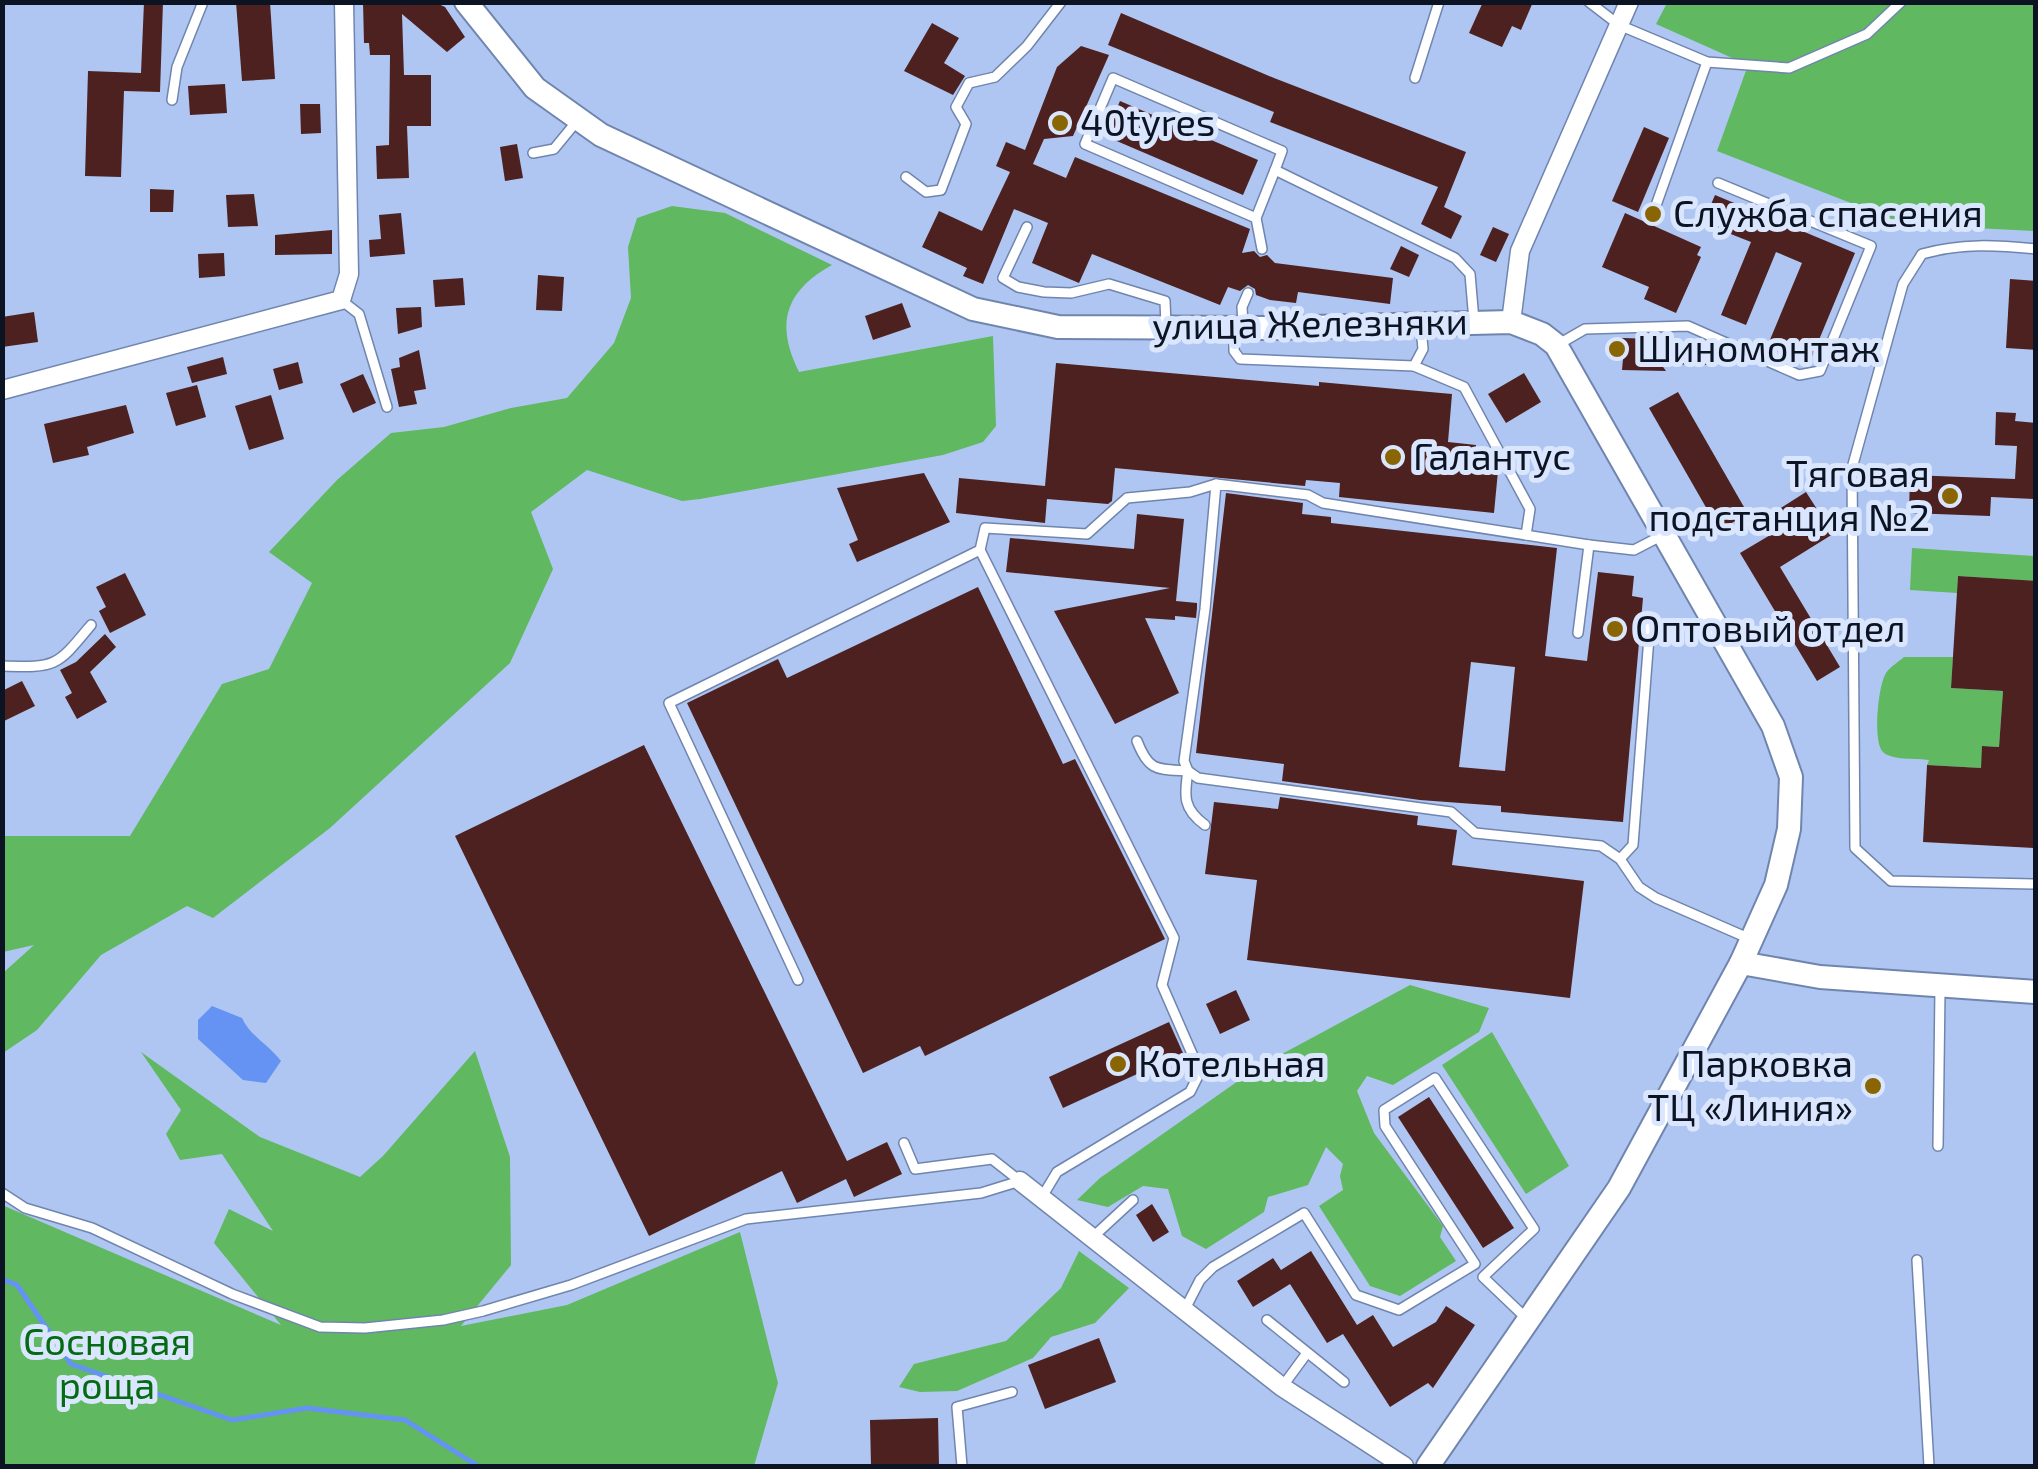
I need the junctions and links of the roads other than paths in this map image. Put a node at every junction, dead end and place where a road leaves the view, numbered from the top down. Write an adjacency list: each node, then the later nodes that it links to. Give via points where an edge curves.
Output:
1 (204, 2): 12 (lane, via 177,67)
2 (344, 2): 24 (street, via 349,274)
3 (466, 2): 13 (street, улица Железняки, via 536,88)
4 (1061, 2): 16 (lane, via 995,77 969,83 956,107 966,124 941,190 926,192)
5 (1439, 2): 11 (lane)
6 (1589, 2): 9 (lane)
7 (1629, 2): 9 (street)
8 (1901, 2): 10 (lane, via 1867,34 1788,68)
9 (1619, 25): 10 (lane); 26 (street, via 1520,251)
10 (1707, 62): 18 (lane)
11 (1415, 78)
12 (172, 100)
13 (579, 119): 14 (lane, via 554,149); 28 (street, улица Железняки, via 974,309 1058,327)
14 (533, 154)
15 (1274, 170): 19 (lane); 19 (lane, via 1282,151 1113,78 1086,144); 25 (lane, via 1455,258 1470,274)
16 (906, 177)
17 (1718, 182): 30 (lane, via 1871,246 1820,372 1800,375 1688,326 1585,330)
18 (1654, 211)
19 (1256, 218): 21 (lane)
20 (1027, 227): 28 (lane, via 1002,278 1044,292 1109,284 1165,301)
21 (1262, 249)
22 (2036, 249): 47 (lane, via 1986,244 1922,254 1904,284 1852,468 1855,848 1890,881)
23 (1248, 293): 29 (lane)
24 (341, 300): 32 (street); 33 (lane, via 359,314)
25 (1474, 321): 26 (street, улица Железняки); 27 (street, улица Железняки)
26 (1511, 322): 30 (street, улица Железняки)
27 (1421, 323): 29 (street, улица Железняки); 31 (lane, via 1422,349)
28 (1166, 328): 29 (street, улица Железняки)
29 (1238, 328): 31 (lane, via 1234,351 1240,359)
30 (1556, 345): 36 (street)
31 (1414, 366): 35 (lane, via 1464,387 1530,509)
32 (2, 390)
33 (387, 407)
34 (1216, 484): 35 (lane); 38 (lane, via 1127,498 1087,534 985,528); 44 (lane)
35 (1526, 534): 37 (lane)
36 (1663, 534): 37 (lane, via 1634,550); 48 (street, via 1774,726 1791,777 1790,830 1776,884)
37 (1589, 545): 41 (lane)
38 (980, 550): 50 (lane, via 669,703); 57 (lane, via 1174,938 1162,985 1200,1072 1190,1092 1057,1172)
39 (1650, 624): 46 (lane, via 1633,845)
40 (92, 625): 42 (lane, via 61,661)
41 (1578, 634)
42 (3, 665)
43 (1137, 741): 44 (lane, via 1156,769)
44 (1188, 771): 45 (lane, via 1184,799); 46 (lane, via 1198,778 1451,812 1476,833 1600,846)
45 (1205, 825)
46 (1620, 859): 48 (lane, via 1639,887 1656,898)
47 (2036, 884)
48 (1751, 939): 49 (street)
49 (1741, 962): 51 (street, via 1820,977); 65 (street, via 1619,1188)
50 (798, 980)
51 (1940, 986): 52 (street); 54 (lane)
52 (2036, 992)
53 (904, 1143): 55 (lane, via 915,1169 992,1160)
54 (1938, 1146)
55 (1020, 1182): 56 (lane, via 981,1194 746,1219 483,1311 364,1328 320,1327 92,1228 24,1208); 57 (street)
56 (2, 1193)
57 (1042, 1198): 59 (street)
58 (1133, 1200): 59 (lane)
59 (1094, 1236): 63 (street)
60 (1917, 1260): 73 (lane)
61 (1474, 1264): 62 (lane); 62 (lane, via 1384,1126 1384,1110 1435,1078 1534,1229); 63 (lane, via 1400,1310 1356,1296 1304,1213 1213,1267)
62 (1483, 1277): 65 (lane)
63 (1184, 1311): 68 (street)
64 (1267, 1320): 66 (lane)
65 (1529, 1321): 72 (street)
66 (1307, 1353): 67 (lane); 68 (lane)
67 (1344, 1382)
68 (1282, 1387): 71 (street)
69 (1012, 1392): 70 (lane, via 957,1407)
70 (962, 1466)
71 (1404, 1466)
72 (1428, 1466)
73 (1929, 1466)

